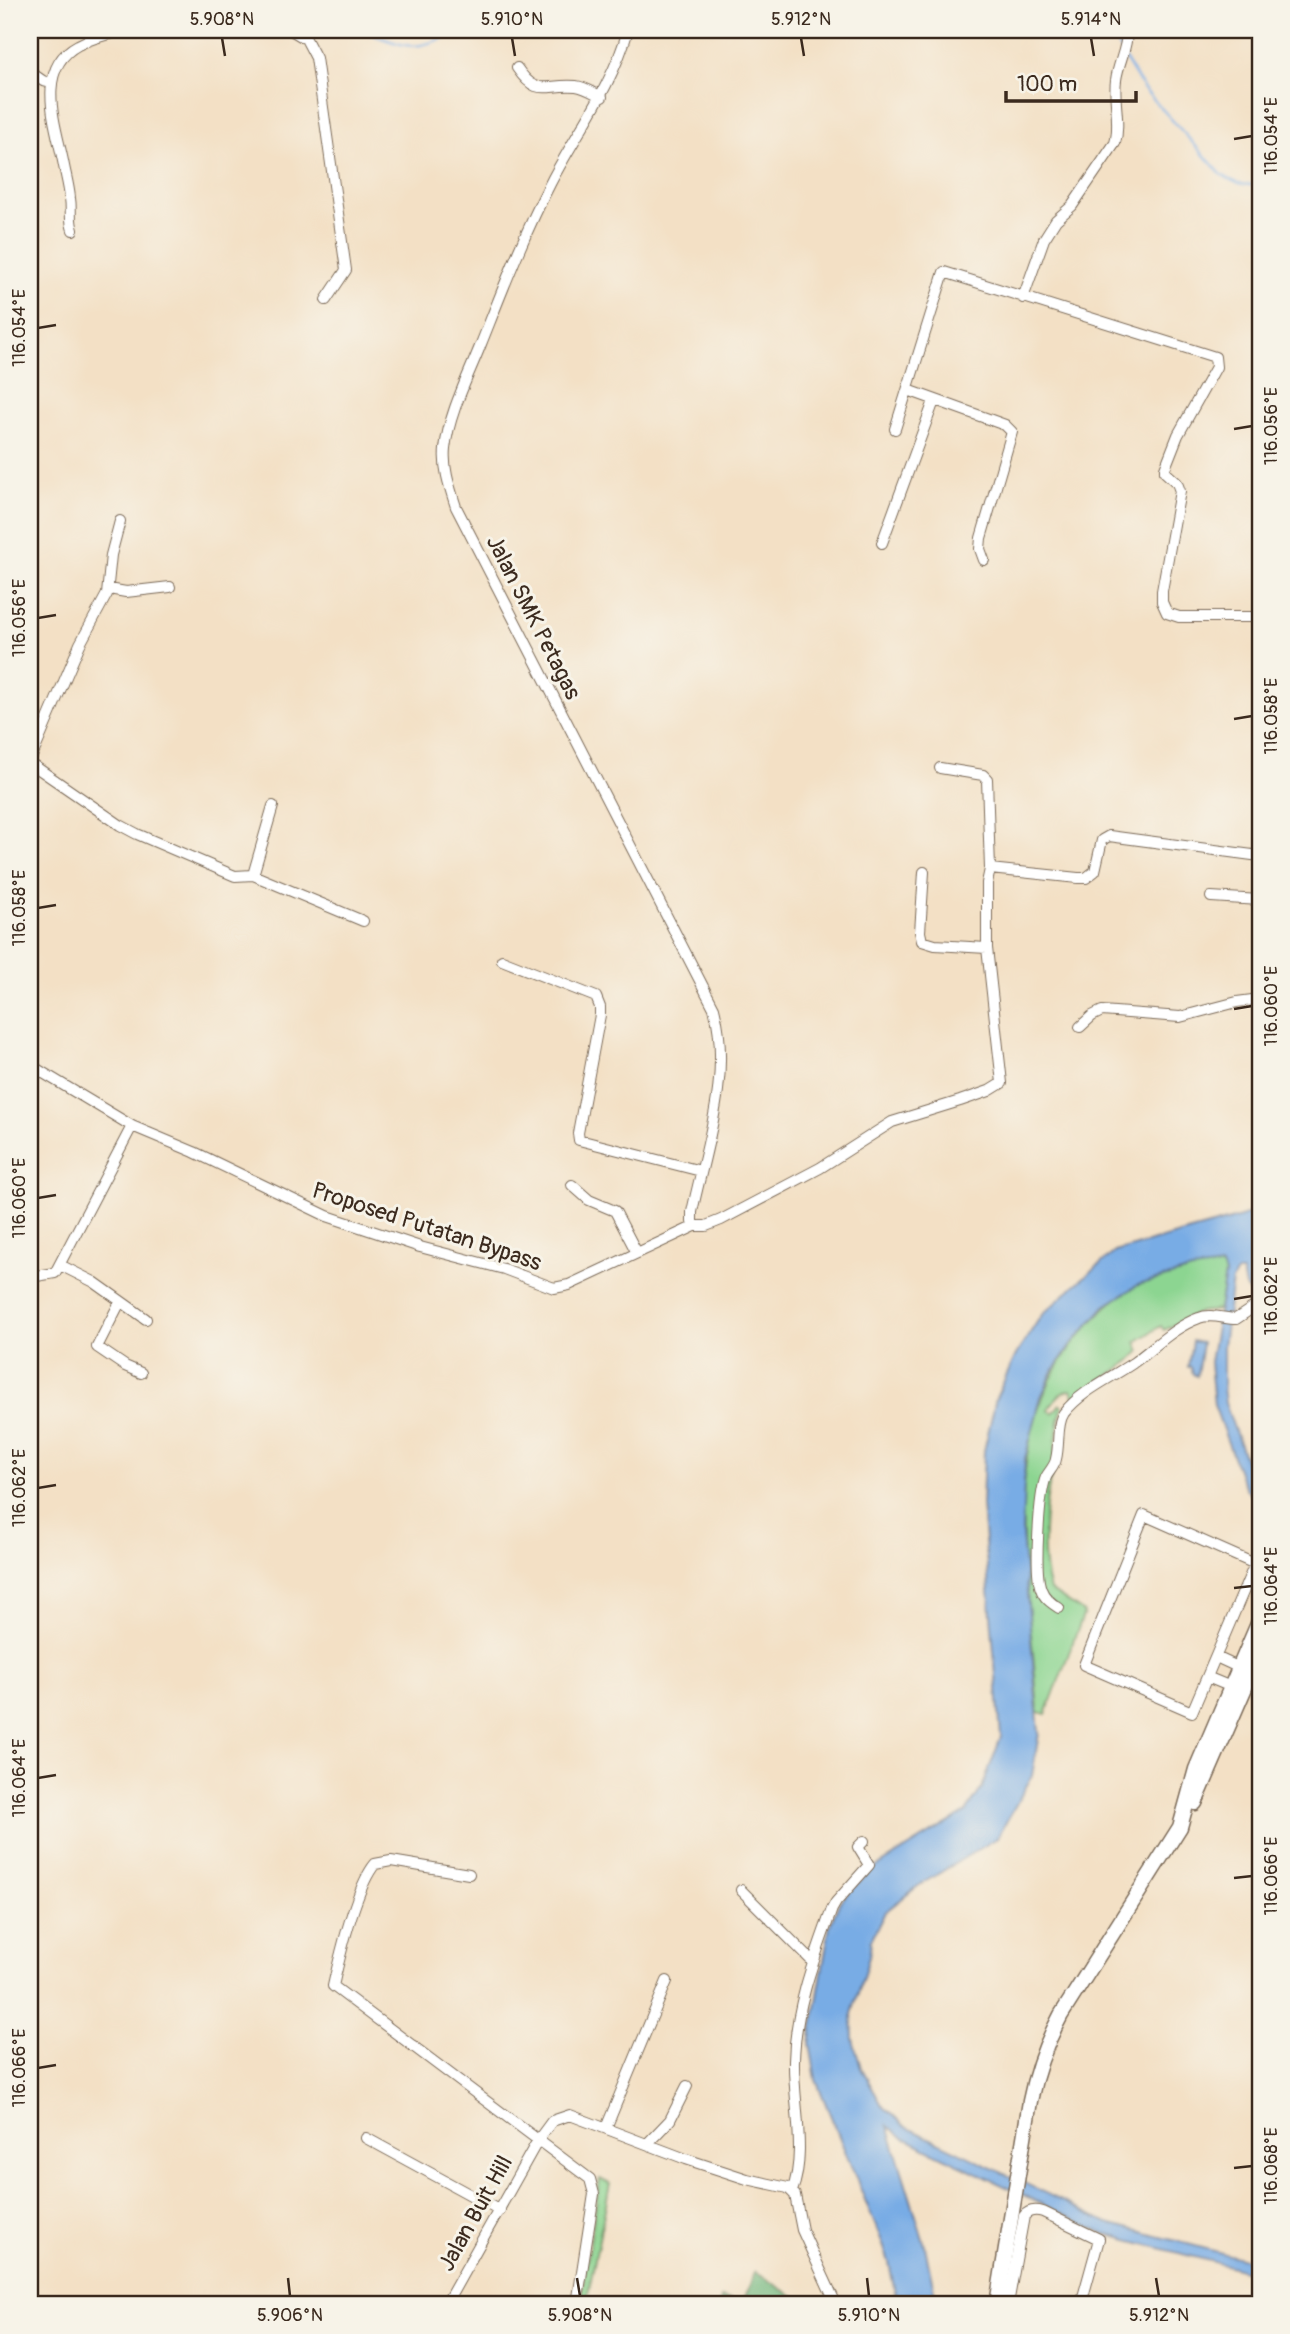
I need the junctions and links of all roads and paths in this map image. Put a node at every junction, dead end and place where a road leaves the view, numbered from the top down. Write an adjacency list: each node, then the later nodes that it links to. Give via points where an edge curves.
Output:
1 (33, 30): 6 (street)
2 (125, 30): 9 (street, via 71,50)
3 (291, 30): 13 (street, via 306,39 316,58 340,218 346,270)
4 (628, 30): 10 (street, Jalan SMK Petagas)
5 (1127, 30): 12 (street, via 1115,90 1115,143 1044,239)
6 (30, 37)
7 (517, 68): 10 (street, via 538,89 579,86)
8 (30, 72): 9 (street)
9 (51, 83): 11 (street)
10 (602, 97): 39 (street, Jalan SMK Petagas, via 551,182 507,280 455,409 445,450 446,479 456,507 714,1008 721,1057)
11 (73, 230)
12 (1023, 298): 14 (street, via 944,272); 22 (street, via 1215,358 1216,366 1165,467 1180,491 1161,602 1167,613 1180,617)
13 (327, 300)
14 (908, 390): 15 (street); 16 (street)
15 (934, 401): 18 (street); 19 (street, via 1005,425 1012,432 981,538)
16 (895, 429)
17 (120, 521): 21 (street)
18 (882, 543)
19 (984, 560)
20 (170, 587): 21 (street, via 126,592)
21 (109, 589): 23 (street, via 80,644)
22 (1260, 617)
23 (30, 762): 29 (street, via 137,834 234,876)
24 (940, 768): 27 (street, Proposed Putatan Bypass, via 986,777)
25 (273, 806): 29 (street)
26 (1260, 856): 27 (street, via 1109,836 1102,840 1095,871 1086,878)
27 (990, 869): 33 (street, Proposed Putatan Bypass)
28 (924, 872): 33 (street, via 922,942)
29 (253, 875): 32 (street)
30 (1210, 897): 31 (street)
31 (1260, 900)
32 (363, 921)
33 (987, 948): 41 (street, Proposed Putatan Bypass, via 1002,1083 892,1122 820,1168 714,1223)
34 (502, 960): 39 (street, via 598,1001 600,1015 579,1140)
35 (1260, 999): 36 (street, via 1180,1017 1102,1011)
36 (1080, 1027)
37 (30, 1065): 38 (street, Proposed Putatan Bypass)
38 (132, 1126): 42 (street, Proposed Putatan Bypass, via 327,1216 554,1288 578,1282); 43 (street)
39 (701, 1171): 41 (street, Jalan SMK Petagas, via 692,1212)
40 (572, 1185): 42 (street, via 589,1200 615,1211)
41 (695, 1226): 42 (street, Proposed Putatan Bypass)
42 (637, 1253)
43 (60, 1265): 44 (street, via 52,1275); 45 (street)
44 (30, 1277)
45 (120, 1302): 47 (street); 48 (street, via 97,1347)
46 (1259, 1304): 49 (street, via 1231,1319 1197,1318 1062,1415 1056,1463 1046,1476 1042,1497 1038,1555 1040,1587)
47 (146, 1319)
48 (141, 1373)
49 (1059, 1608)
50 (1260, 1619): 53 (street)
51 (1260, 1653): 53 (street)
52 (1216, 1657): 53 (street); 54 (street); 54 (street, via 1255,1564 1144,1515 1084,1665 1192,1712)
53 (1245, 1670): 55 (street)
54 (1207, 1677): 55 (street)
55 (1237, 1689): 71 (street, via 1196,1769 1180,1827 1045,2046 1034,2079)
56 (864, 1840): 59 (street, via 858,1847 869,1865 836,1902)
57 (469, 1874): 64 (street, via 391,1861 375,1864 346,1934 333,1986)
58 (741, 1890): 59 (street)
59 (813, 1962): 66 (street, via 796,2022 798,2165)
60 (667, 1981): 62 (street)
61 (687, 2085): 65 (street, via 663,2131)
62 (606, 2128): 64 (street, Jalan Buit Hill, via 564,2116 552,2121); 65 (street)
63 (366, 2138): 67 (street)
64 (538, 2140): 67 (street, Jalan Buit Hill); 69 (street, via 592,2182)
65 (647, 2144): 66 (street)
66 (792, 2191): 70 (street, via 802,2230)
67 (500, 2211): 68 (street, Jalan Buit Hill)
68 (446, 2304)
69 (577, 2304)
70 (835, 2304)
71 (997, 2304)
72 (1008, 2304): 73 (street, via 1024,2216 1036,2210 1099,2239)
73 (1081, 2304)

